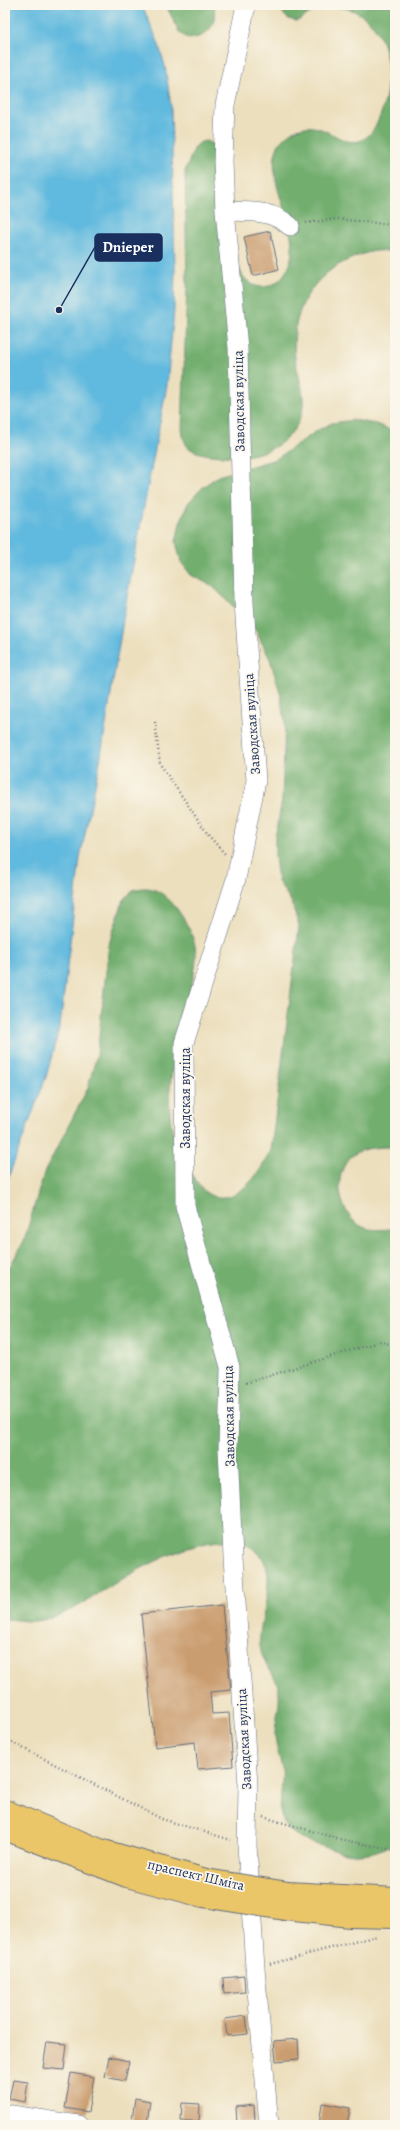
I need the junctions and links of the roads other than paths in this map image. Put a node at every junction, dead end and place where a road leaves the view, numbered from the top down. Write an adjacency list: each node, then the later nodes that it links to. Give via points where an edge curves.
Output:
1 (246, 5): 2 (street, Заводская вуліца, via 225,105)
2 (225, 211): 3 (street, via 264,212 282,219); 12 (street, Заводская вуліца, via 238,348 244,602 256,780 236,879 184,1043 185,1206 230,1367 228,1449 248,1785 247,1845)
3 (290, 226)
4 (5, 1811): 6 (main road, праспект Шміта, via 100,1850)
5 (5, 1829): 6 (main road, праспект Шміта, via 127,1876)
6 (204, 1888): 8 (main road, праспект Шміта, bridge)
7 (395, 1899): 8 (main road, праспект Шміта)
8 (287, 1901): 9 (main road, праспект Шміта, via 350,1916)
9 (395, 1917)
10 (5, 2114): 11 (street)
11 (78, 2125)
12 (269, 2125)

